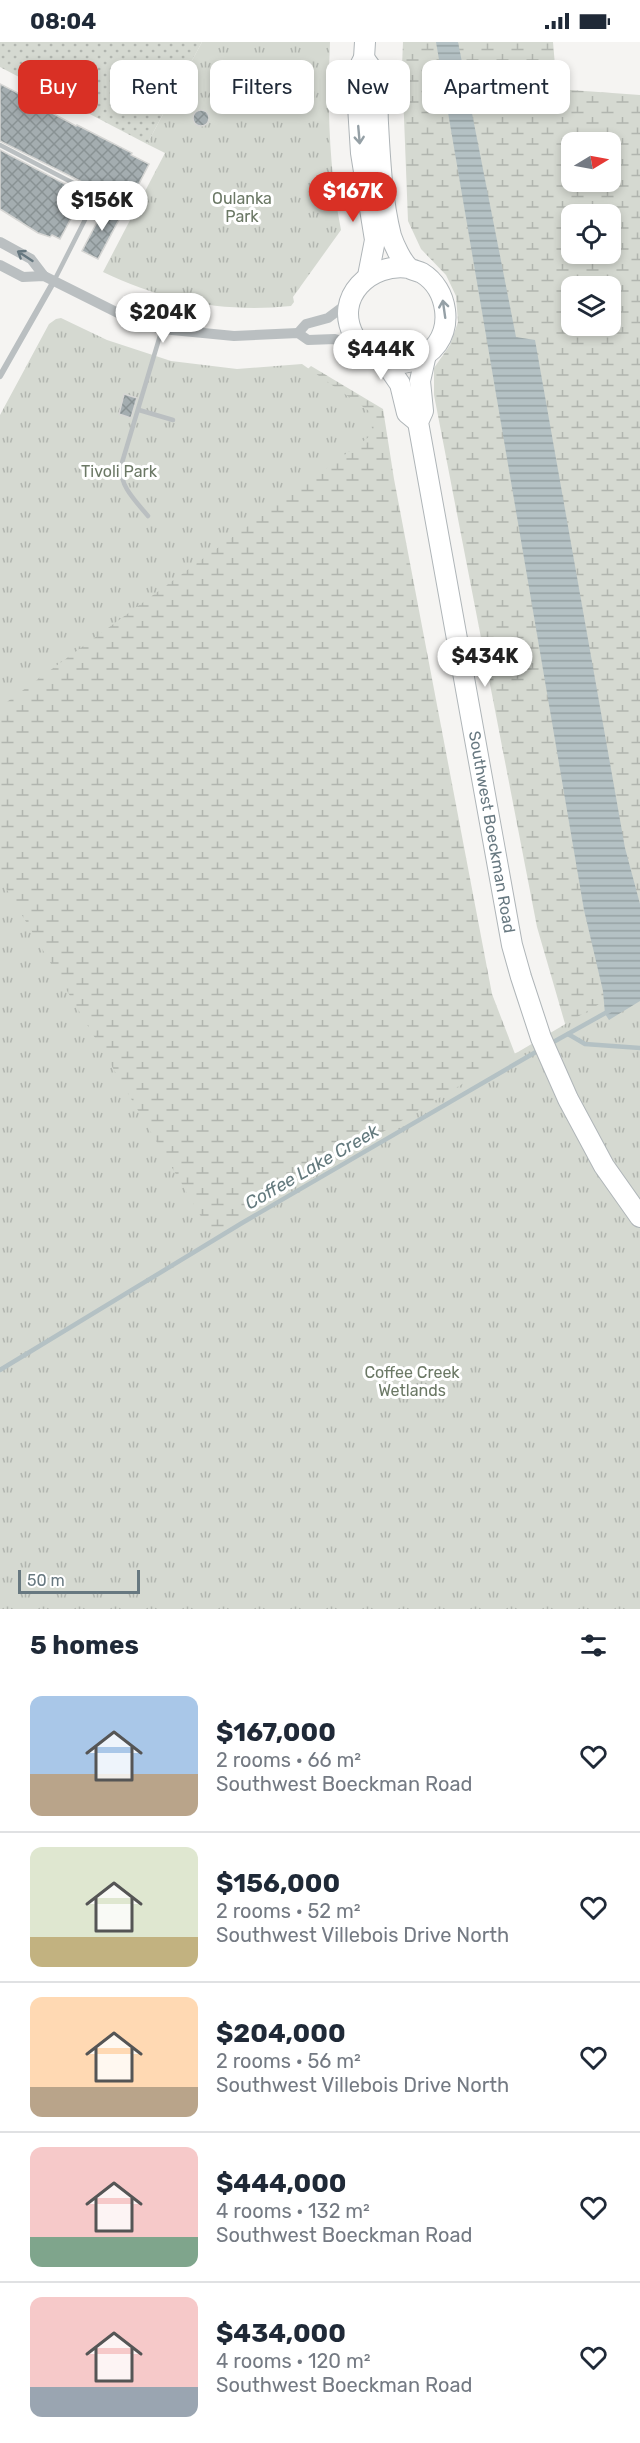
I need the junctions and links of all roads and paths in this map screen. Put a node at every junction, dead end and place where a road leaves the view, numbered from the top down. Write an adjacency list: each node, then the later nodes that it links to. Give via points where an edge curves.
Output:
1 (365, 50): 7 (main road, via 375,74 379,148 392,237); 8 (main road, one-way to 8, via 356,74 362,162 375,240)
2 (0, 146): 3 (lane)
3 (97, 196): 4 (lane); 9 (lane)
4 (127, 211)
5 (0, 242): 9 (street, one-way to 5, via 32,258)
6 (0, 265): 9 (street, via 23,277)
7 (409, 268): 8 (main road, via 390,267); 14 (main road, Southwest Boeckman Road, one-way to 7, via 440,338 446,310 435,284)
8 (368, 276): 10 (main road)
9 (49, 279): 11 (street, via 136,322); 16 (street)
10 (351, 301): 12 (street, via 328,318 306,324); 13 (main road, via 349,321)
11 (162, 329): 12 (street, via 234,336); 17 (lane)
12 (298, 333): 13 (street, via 308,340 334,339)
13 (359, 345): 15 (main road, Southwest Boeckman Road)
14 (426, 354): 15 (main road, via 404,363); 19 (main road, Southwest Boeckman Road, via 420,381 423,411)
15 (385, 362): 19 (main road, Southwest Boeckman Road, via 400,384 407,413)
16 (0, 376)
17 (139, 410): 18 (lane); 20 (lane, via 121,476 124,486)
18 (173, 420)
19 (417, 422): 21 (main road, Southwest Boeckman Road, via 512,945 550,1060 592,1145)
20 (148, 516)
21 (640, 1217)

